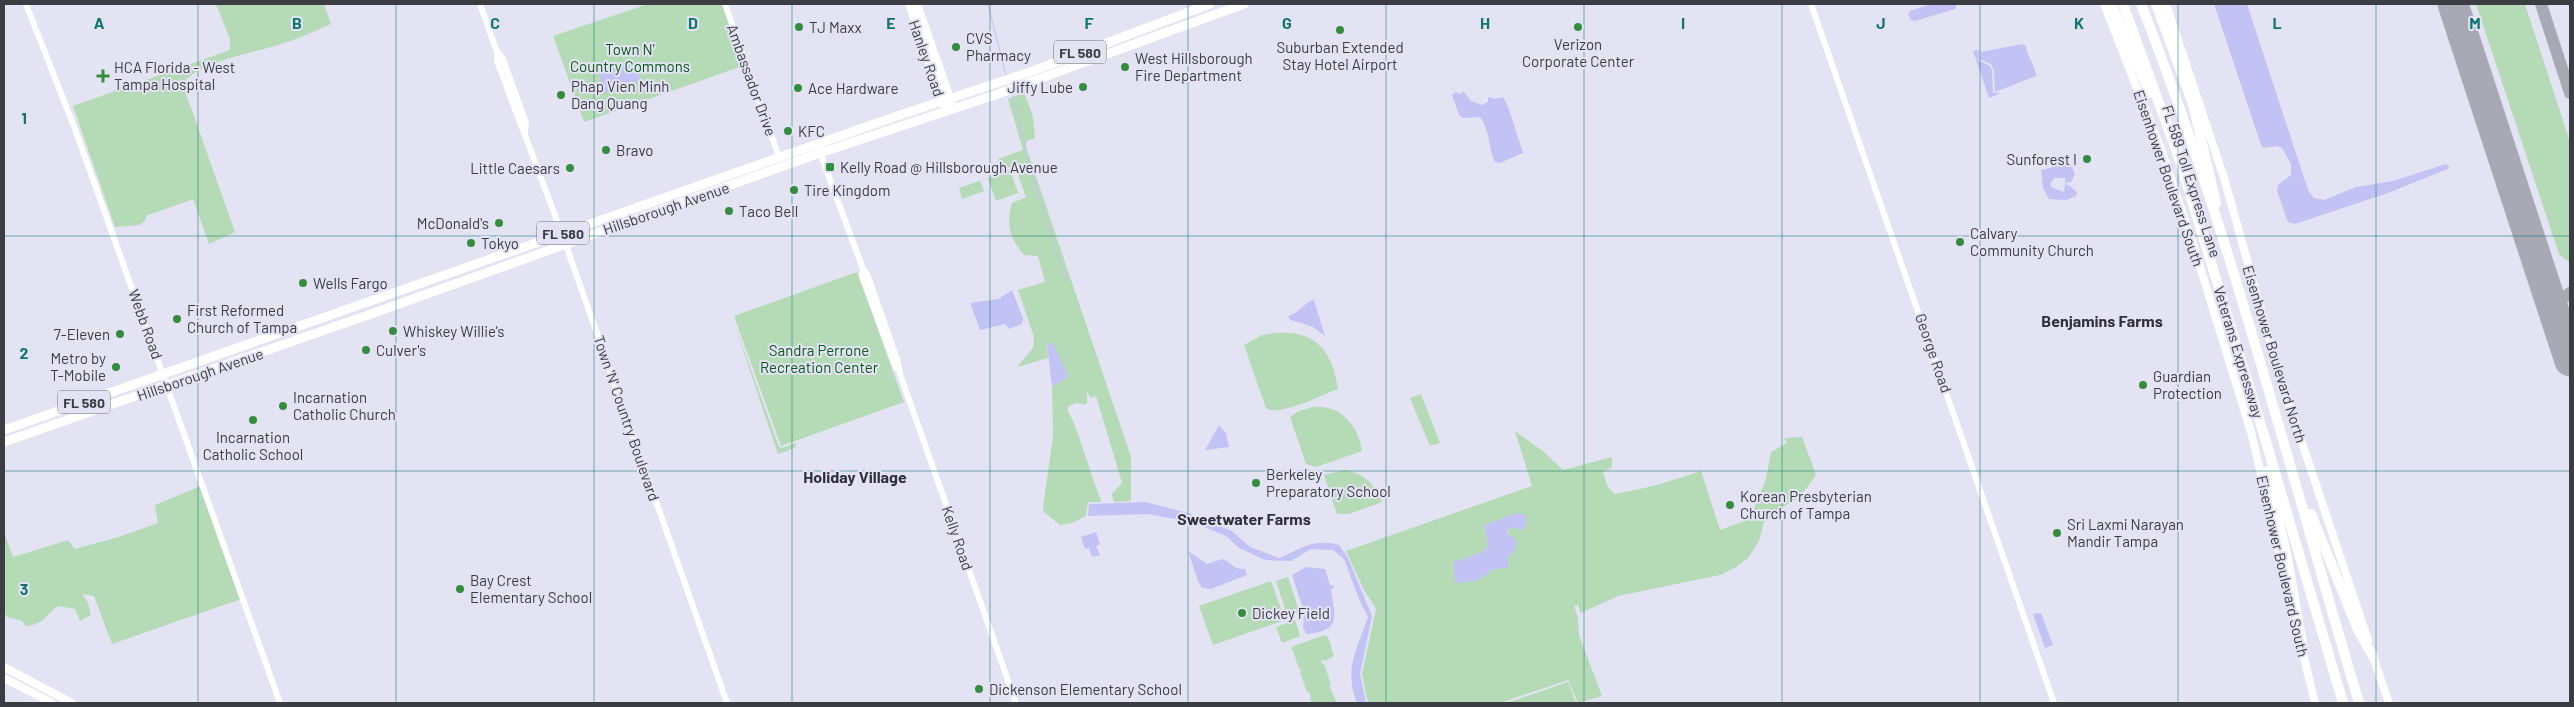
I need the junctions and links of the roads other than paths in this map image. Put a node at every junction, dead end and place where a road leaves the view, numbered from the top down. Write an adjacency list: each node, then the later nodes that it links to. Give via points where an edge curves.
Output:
1 (26, 4): 45 (street, Webb Road)
2 (480, 4): 35 (street, Town 'N' Country Boulevard, via 526,123 526,132)
3 (725, 4): 29 (street, Ambassador Drive)
4 (909, 4): 19 (main road, Hanley Road)
5 (917, 4): 19 (main road, Hanley Road)
6 (1210, 4): 18 (main road, Hillsborough Avenue / FL 580)
7 (1216, 4): 20 (main road, via 1211,10 1168,26)
8 (1244, 4): 17 (main road, Hillsborough Avenue / FL 580)
9 (1811, 4): 67 (street, George Road)
10 (2104, 4): 58 (main road, Eisenhower Boulevard South, via 2162,152 2243,404)
11 (2112, 4): 30 (highway)
12 (2123, 4): 30 (highway, Veterans Expressway)
13 (2130, 4): 57 (highway, FL 589 Toll Express Lane, via 2175,125 2217,259 2306,556)
14 (2141, 4): 34 (highway, Veterans Expressway, via 2181,111)
15 (2156, 4): 34 (highway, via 2197,118 2215,193)
16 (2166, 4): 59 (main road, Eisenhower Boulevard North, via 2224,178 2280,377)
17 (1230, 6): 20 (main road, Hillsborough Avenue / FL 580)
18 (1164, 21): 21 (main road, Hillsborough Avenue / FL 580); 22 (main road, via 1133,36)
19 (920, 22): 26 (main road, Hanley Road)
20 (1158, 34): 22 (main road, Hillsborough Avenue / FL 580)
21 (1125, 35): 23 (main road, Hillsborough Avenue / FL 580); 24 (main road, via 1120,43)
22 (1133, 43): 24 (main road, Hillsborough Avenue / FL 580)
23 (1093, 47): 25 (main road, via 1079,58 1060,65); 26 (main road, Hillsborough Avenue / FL 580)
24 (1088, 60): 25 (main road, Hillsborough Avenue / FL 580)
25 (1059, 72): 27 (main road, Hillsborough Avenue / FL 580)
26 (946, 100): 27 (main road, Hanley Road); 28 (main road, Hillsborough Avenue / FL 580)
27 (950, 110): 28 (main road, Hillsborough Avenue / FL 580)
28 (819, 148): 29 (main road, Hillsborough Avenue / FL 580); 32 (main road, Hillsborough Avenue / FL 580); 66 (street, Kelly Road)
29 (780, 157): 31 (main road, Hillsborough Avenue / FL 580); 32 (main road, via 778,163 730,180)
30 (2179, 158): 52 (highway, Veterans Expressway)
31 (708, 182): 33 (main road, via 702,189 651,208); 35 (main road, Hillsborough Avenue / FL 580)
32 (724, 188): 33 (main road, Hillsborough Avenue / FL 580)
33 (650, 214): 36 (main road, Hillsborough Avenue / FL 580)
34 (2216, 220): 56 (highway, Veterans Expressway)
35 (562, 234): 36 (street, Town 'N' Country Boulevard); 37 (main road, Hillsborough Avenue / FL 580)
36 (566, 244): 39 (main road, Hillsborough Avenue / FL 580); 65 (street, Town 'N' Country Boulevard)
37 (459, 270): 38 (main road, Hillsborough Avenue / FL 580); 39 (main road, via 454,278 431,288)
38 (417, 285): 40 (main road, Hillsborough Avenue / FL 580); 41 (main road, via 411,293 374,306)
39 (430, 293): 41 (main road, Hillsborough Avenue / FL 580)
40 (346, 310): 42 (main road, Hillsborough Avenue / FL 580); 43 (main road, via 346,316 308,330)
41 (371, 314): 43 (main road, Hillsborough Avenue / FL 580)
42 (282, 332): 44 (main road, via 281,339 240,354); 45 (main road, Hillsborough Avenue / FL 580)
43 (304, 337): 44 (main road, Hillsborough Avenue / FL 580)
44 (237, 360): 46 (main road, Hillsborough Avenue / FL 580)
45 (164, 374): 46 (street, Webb Road); 47 (main road, Hillsborough Avenue / FL 580)
46 (168, 385): 49 (main road, Hillsborough Avenue / FL 580); 64 (street, Webb Road)
47 (82, 403): 48 (main road, Hillsborough Avenue / FL 580); 49 (main road, via 81,410 57,420)
48 (57, 412): 50 (main road, Hillsborough Avenue / FL 580); 54 (main road, via 21,430)
49 (55, 425): 54 (main road, Hillsborough Avenue / FL 580)
50 (14, 426): 51 (main road, Hillsborough Avenue / FL 580); 53 (main road, via 11,434)
51 (4, 430)
52 (2264, 435): 57 (highway, Veterans Expressway); 58 (highway, via 2264,452)
53 (4, 436)
54 (18, 437): 55 (main road, Hillsborough Avenue / FL 580)
55 (4, 442)
56 (2299, 491): 59 (highway, via 2359,632); 70 (highway, Veterans Expressway)
57 (2310, 591): 69 (highway, Veterans Expressway)
58 (2303, 649): 68 (main road, Eisenhower Boulevard South)
59 (2373, 656): 71 (main road, Eisenhower Boulevard North)
60 (4, 667): 63 (main road)
61 (4, 678): 62 (main road)
62 (52, 703)
63 (72, 703)
64 (280, 703)
65 (727, 703)
66 (1016, 703)
67 (2054, 703)
68 (2315, 703)
69 (2343, 703)
70 (2359, 703)
71 (2389, 703)

